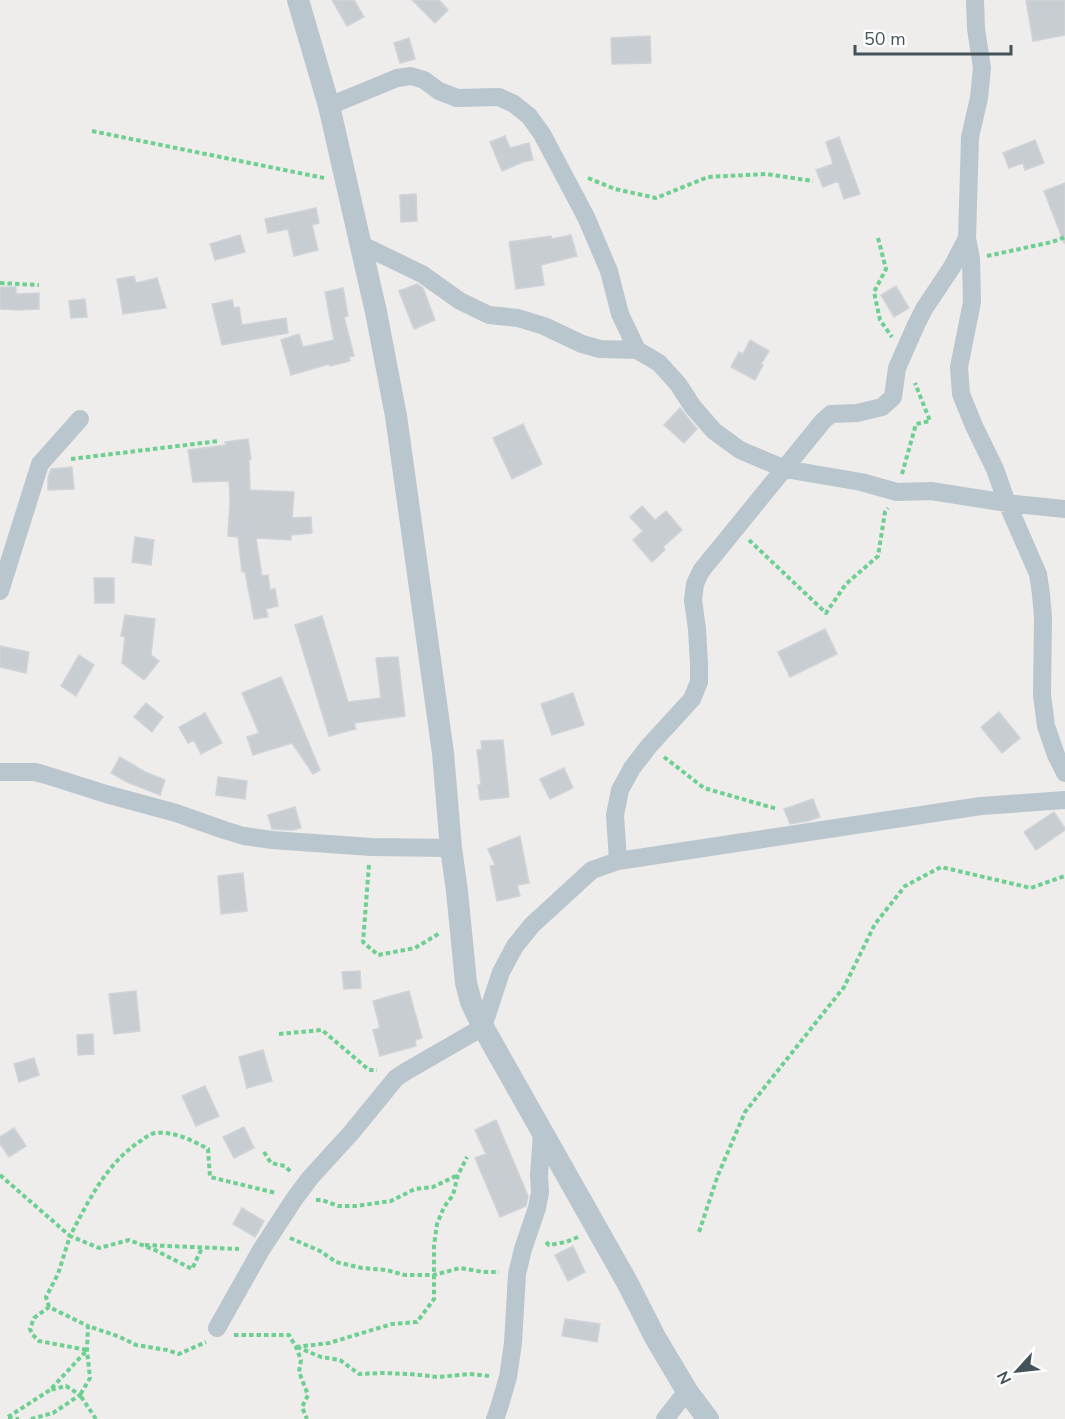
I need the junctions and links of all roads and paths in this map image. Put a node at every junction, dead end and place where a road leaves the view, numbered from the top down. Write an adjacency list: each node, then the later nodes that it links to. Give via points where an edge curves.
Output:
1 (298, 0): 3 (street)
2 (975, 0): 10 (street, via 982,68 969,137)
3 (329, 106): 5 (street, via 411,76 457,98 499,97 529,116); 7 (street)
4 (92, 131): 7 (path)
5 (558, 168): 6 (path, via 615,189 656,198 708,177 766,174); 15 (street, via 591,228 609,271 620,314)
6 (813, 181)
7 (345, 182): 11 (street)
8 (1065, 237): 12 (path)
9 (878, 238): 16 (path, via 885,269 874,292 880,321)
10 (967, 238): 12 (street); 16 (street, via 924,309)
11 (360, 244): 15 (street, via 422,274 460,301 489,315 518,318 600,349); 32 (street, via 396,416 443,753)
12 (971, 259): 22 (street, via 972,302 959,367 961,394)
13 (0, 283): 14 (path)
14 (39, 285)
15 (637, 350): 20 (street, via 659,363 714,431 740,450)
16 (904, 355): 20 (street, via 897,369 893,397 868,411 831,414); 21 (path, via 930,421 916,424)
17 (80, 419): 19 (street)
18 (219, 441): 19 (path)
19 (40, 464): 25 (street)
20 (785, 469): 21 (street); 24 (street)
21 (897, 492): 22 (street, via 931,491); 24 (path, via 885,512 878,556 846,584 826,613)
22 (1006, 503): 23 (street); 28 (street, via 1038,574 1046,726)
23 (1065, 509)
24 (737, 528): 26 (street, via 695,584 699,682 692,699)
25 (0, 591)
26 (649, 746): 30 (path, via 704,788); 33 (street, via 620,790 615,815)
27 (0, 772): 31 (street, via 35,772 244,836)
28 (1065, 773)
29 (1065, 800): 33 (street, via 981,806)
30 (777, 808)
31 (370, 847): 32 (street); 35 (path, via 363,942 372,950 378,955 415,948)
32 (451, 848): 35 (street)
33 (618, 861): 36 (street, via 592,870 520,939 501,972)
34 (1065, 876): 49 (path, via 1031,888 941,867 905,886 875,924 844,987 745,1112)
35 (460, 922): 36 (street, via 466,983)
36 (483, 1027): 38 (street); 39 (street)
37 (279, 1034): 38 (path, via 321,1030 369,1070)
38 (405, 1072): 44 (street)
39 (542, 1133): 46 (street, via 540,1192); 47 (street)
40 (264, 1152): 44 (path, via 272,1163 285,1166 299,1180)
41 (466, 1157): 43 (path)
42 (0, 1175): 50 (path)
43 (458, 1175): 45 (path, via 391,1201 338,1206); 55 (path, via 453,1195 437,1224)
44 (310, 1178): 45 (street)
45 (295, 1198): 48 (street); 50 (path, via 210,1177 208,1149 176,1134 153,1133 129,1148 104,1175)
46 (529, 1228): 47 (path, via 549,1245); 54 (street)
47 (597, 1228): 63 (street)
48 (273, 1232): 53 (street); 55 (path, via 336,1262 405,1275)
49 (699, 1232)
50 (70, 1236): 51 (path, via 99,1248 129,1240); 56 (path, via 46,1297)
51 (143, 1245): 52 (path); 52 (path, via 192,1269)
52 (202, 1248): 53 (path)
53 (261, 1250): 58 (street)
54 (517, 1274): 55 (path, via 460,1268); 61 (street)
55 (434, 1275): 59 (path, via 434,1299 417,1322 392,1324 328,1343)
56 (49, 1307): 57 (path); 60 (path, via 34,1318 32,1334 39,1341)
57 (88, 1326): 58 (path, via 136,1345 179,1354 208,1341); 60 (path)
58 (217, 1328): 59 (path, via 226,1335 288,1335)
59 (296, 1347): 61 (path, via 340,1360 359,1374); 69 (path, via 301,1360 299,1372 308,1395 302,1407)
60 (87, 1350): 62 (path); 64 (path, via 90,1378)
61 (508, 1377): 70 (street)
62 (50, 1390): 64 (path, via 66,1386); 65 (path)
63 (687, 1391): 71 (street); 72 (street)
64 (80, 1395): 67 (path, via 54,1413); 68 (path)
65 (8, 1418): 66 (path)
66 (19, 1419)
67 (31, 1419)
68 (96, 1419)
69 (307, 1419)
70 (495, 1419)
71 (665, 1419)
72 (708, 1419)

